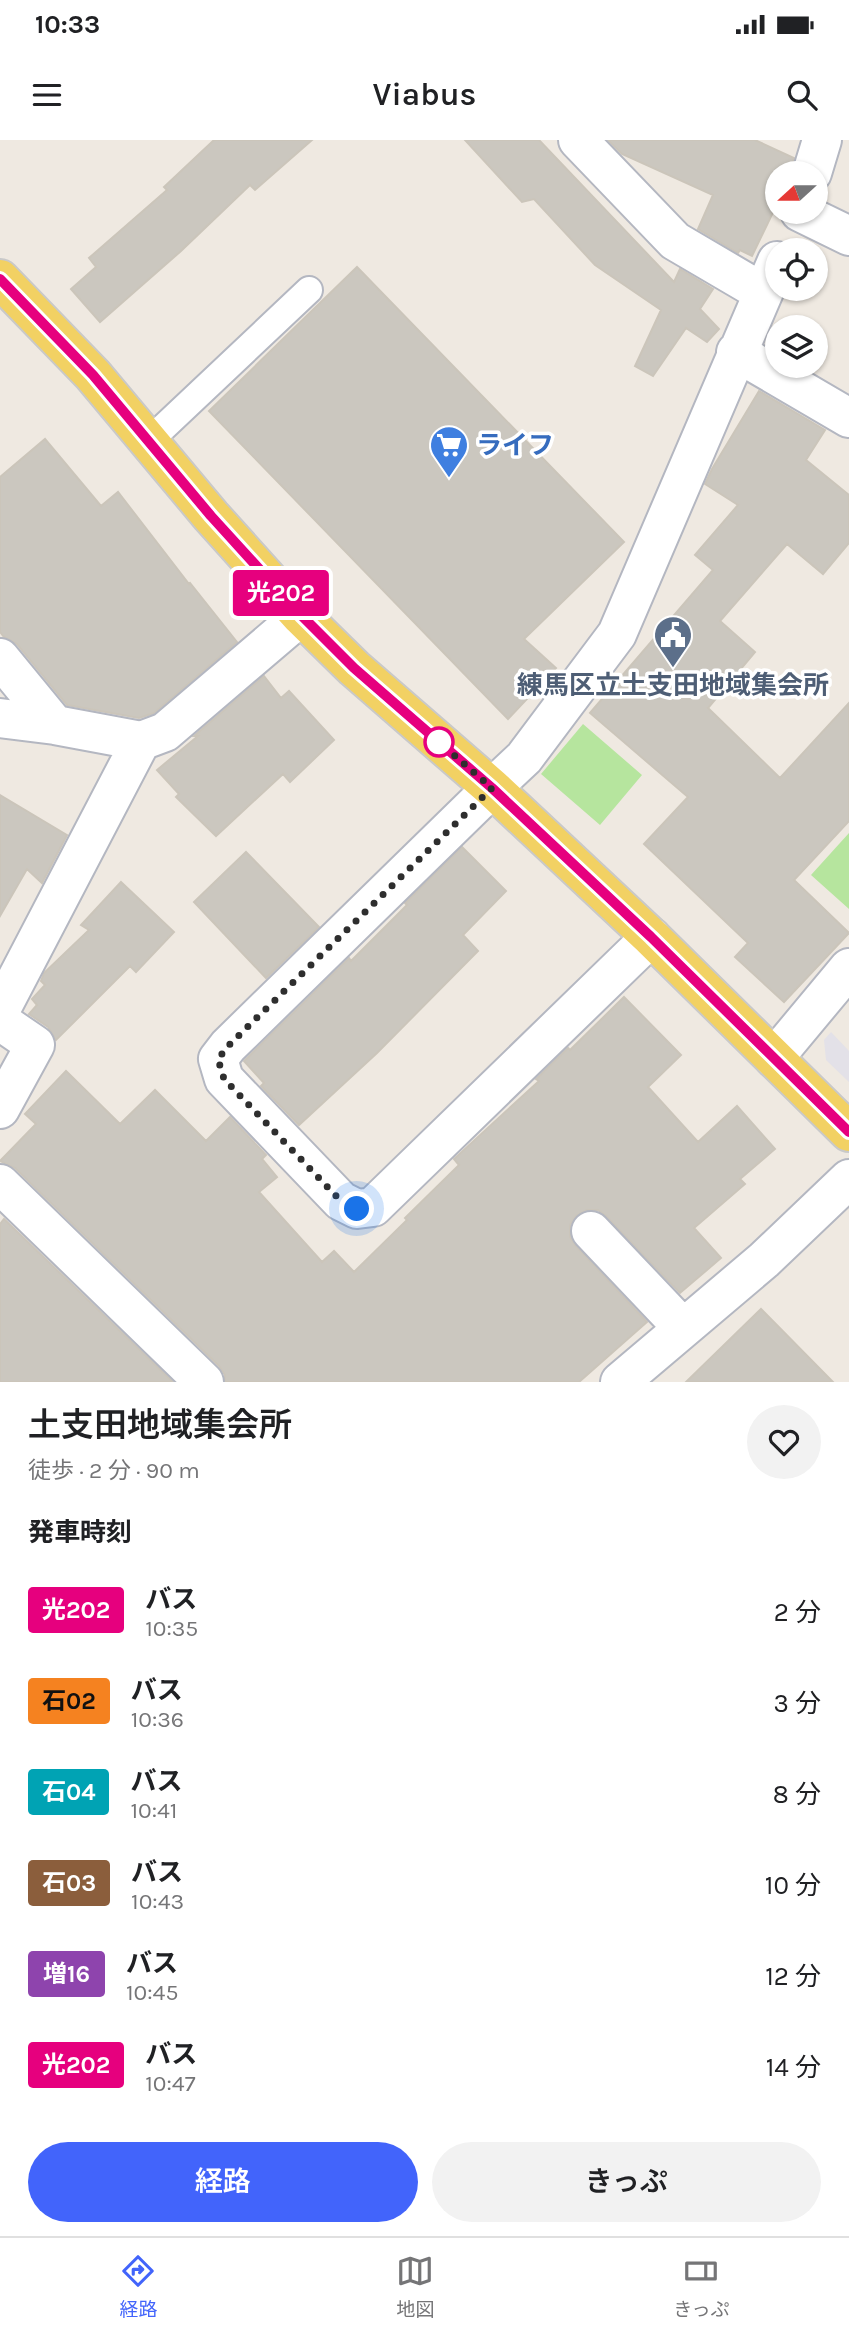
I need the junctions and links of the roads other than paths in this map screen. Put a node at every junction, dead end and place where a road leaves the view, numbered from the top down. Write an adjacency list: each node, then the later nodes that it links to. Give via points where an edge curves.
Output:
1 (578, 140): 6 (street, via 675,241)
2 (822, 140): 3 (street)
3 (815, 161)
4 (824, 224): 5 (street)
5 (849, 236)
6 (765, 275)
7 (0, 279): 12 (main road, via 61,340)
8 (765, 288): 10 (street)
9 (309, 290): 12 (lane)
10 (736, 352): 11 (street); 18 (street, via 617,634 524,758)
11 (849, 418)
12 (149, 441): 13 (main road)
13 (302, 616): 17 (street, via 165,732); 18 (main road, via 354,668)
14 (0, 658): 16 (street)
15 (0, 718): 16 (street)
16 (55, 725): 17 (street)
17 (141, 741): 21 (street)
18 (492, 788): 19 (main road); 19 (street, via 218,1059 224,1079 341,1201 357,1209 373,1207)
19 (651, 937): 23 (main road)
20 (849, 968): 23 (street)
21 (0, 1011)
22 (0, 1021): 24 (street, via 34,1045)
23 (774, 1058): 25 (main road)
24 (0, 1109)
25 (849, 1132)
26 (849, 1179): 29 (street, via 764,1260)
27 (0, 1184): 30 (street)
28 (591, 1231): 29 (street)
29 (683, 1328): 31 (street)
30 (204, 1382)
31 (620, 1382)

